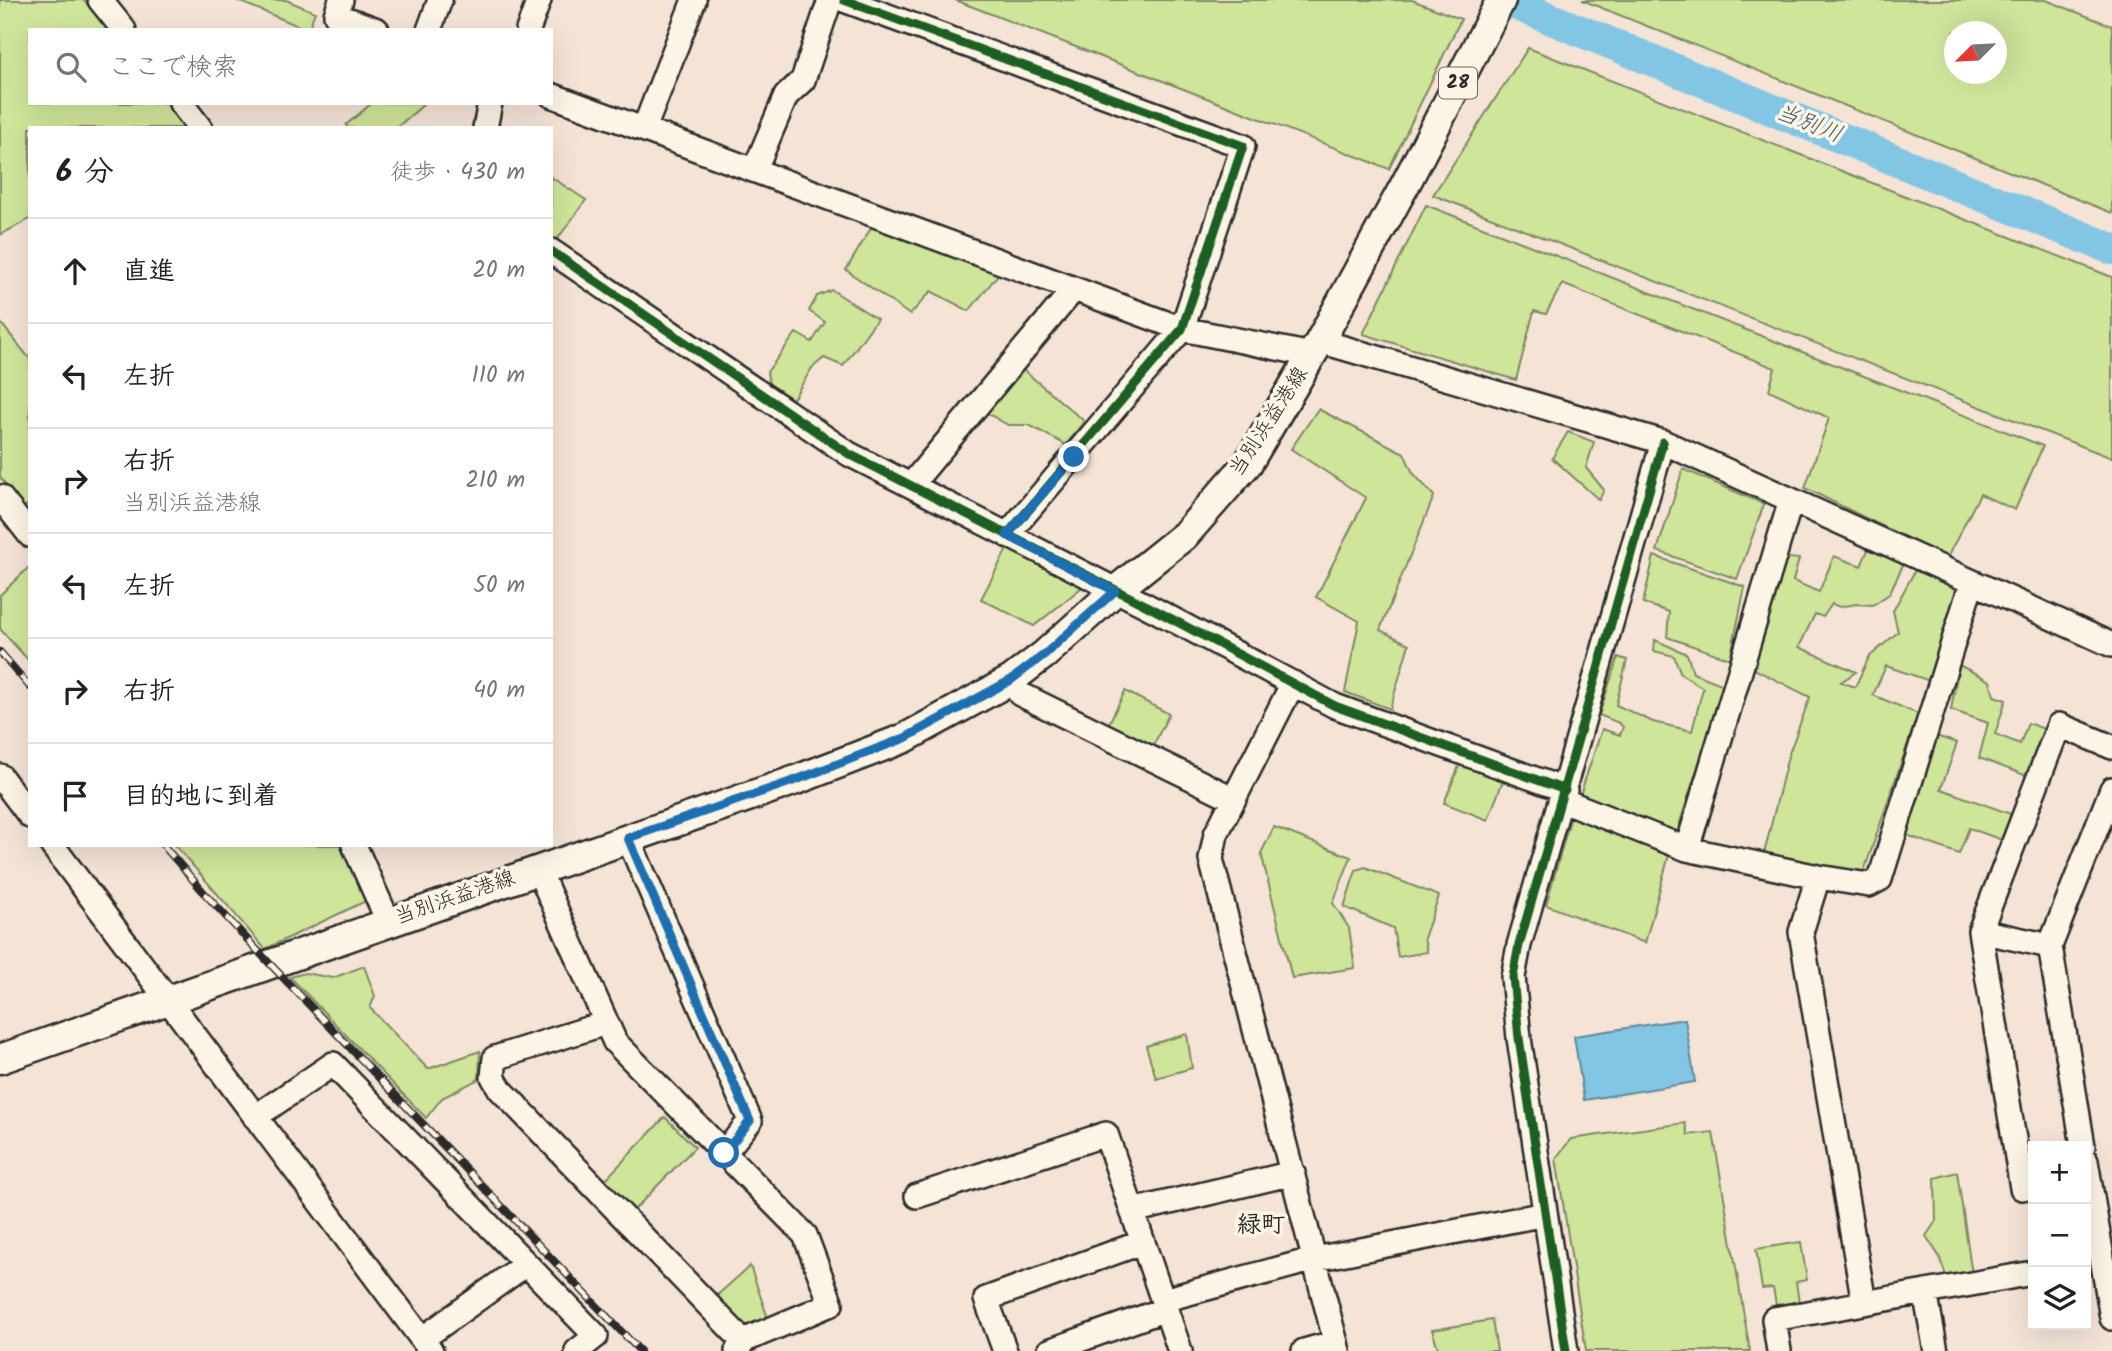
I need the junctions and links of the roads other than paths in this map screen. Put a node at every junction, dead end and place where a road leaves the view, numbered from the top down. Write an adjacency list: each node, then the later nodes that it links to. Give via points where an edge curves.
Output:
1 (100, 0): 9 (street)
2 (341, 0): 10 (street, via 336,15)
3 (440, 0): 11 (street)
4 (540, 0): 12 (street)
5 (694, 0): 18 (street)
6 (830, 0): 19 (street, via 803,80 786,96)
7 (844, 0): 22 (street, via 1243,146)
8 (1501, 0): 23 (main road, 当別浜益港線 / 28)
9 (122, 28)
10 (372, 28)
11 (430, 28)
12 (529, 28)
13 (553, 96): 18 (street)
14 (183, 105): 16 (street)
15 (490, 105): 17 (street)
16 (198, 126)
17 (485, 126)
18 (644, 129): 19 (street)
19 (755, 169): 21 (street)
20 (553, 252): 25 (street, via 849,454)
21 (1074, 289): 22 (street); 25 (street)
22 (1182, 329): 23 (street); 29 (street)
23 (1316, 348): 24 (street); 31 (main road, 当別浜益港線 / 28, via 1248,463 1185,535)
24 (1663, 442): 27 (street); 38 (street)
25 (911, 485): 29 (street)
26 (0, 497): 28 (street)
27 (1791, 500): 30 (street); 44 (street)
28 (28, 532)
29 (1007, 535): 31 (street)
30 (1972, 582): 32 (street); 46 (street, via 1880,879 1869,886)
31 (1115, 591): 33 (main road, 当別浜益港線 / 28); 34 (street)
32 (2112, 645)
33 (1011, 680): 39 (street, via 1020,694); 41 (main road, 当別浜益港線 / 28, via 905,738)
34 (1293, 683): 38 (street, via 1335,706); 39 (street)
35 (2112, 747): 48 (street, via 2059,726)
36 (0, 776): 40 (street)
37 (2112, 789): 49 (street)
38 (1563, 795): 44 (street); 61 (street, via 1513,977)
39 (1234, 799): 56 (street, via 1216,834 1211,859)
40 (28, 813)
41 (628, 838): 45 (main road, 当別浜益港線 / 28); 55 (street, via 750,1121)
42 (52, 847): 50 (street)
43 (355, 847): 47 (street)
44 (1687, 849): 46 (street)
45 (538, 869): 47 (main road, 当別浜益港線 / 28); 51 (street)
46 (1818, 877): 68 (street, via 1801,932)
47 (388, 921): 50 (main road, 当別浜益港線 / 28)
48 (1980, 931): 49 (street); 57 (street, via 2022,1188)
49 (2050, 946): 54 (street)
50 (166, 1000): 52 (main road, 当別浜益港線 / 28); 53 (street)
51 (606, 1023): 55 (street, via 615,1042); 72 (street, via 495,1058 493,1077)
52 (0, 1059)
53 (255, 1116): 65 (street, via 332,1064); 71 (street)
54 (2082, 1141)
55 (724, 1153): 72 (street, via 805,1235 831,1304)
56 (1293, 1173): 60 (street); 63 (street)
57 (2028, 1187)
58 (917, 1196): 60 (street, via 1106,1134)
59 (2091, 1199): 64 (street)
60 (1132, 1211): 62 (street)
61 (1545, 1214): 63 (street); 79 (street)
62 (1143, 1242): 69 (street); 75 (street, via 986,1299)
63 (1315, 1259): 69 (street); 73 (street)
64 (2100, 1261): 70 (street)
65 (526, 1265): 71 (street); 74 (street, via 596,1336)
66 (2028, 1274): 67 (street)
67 (1925, 1292): 68 (street); 81 (street)
68 (1864, 1303): 80 (street, via 1774,1319)
69 (1164, 1305): 76 (street); 77 (street)
70 (2112, 1318)
71 (426, 1345)
72 (740, 1346)
73 (1337, 1347): 78 (street)
74 (577, 1351)
75 (1005, 1351)
76 (1049, 1351)
77 (1180, 1351)
78 (1304, 1351)
79 (1566, 1351)
80 (1779, 1351)
81 (1936, 1351)

